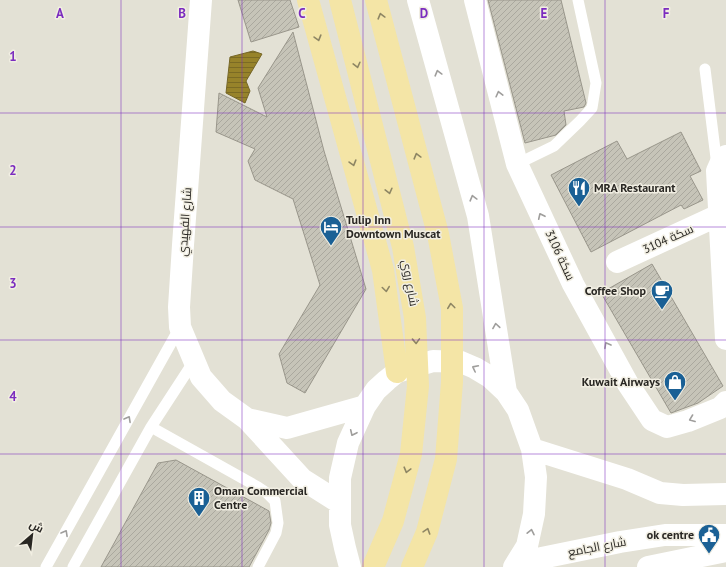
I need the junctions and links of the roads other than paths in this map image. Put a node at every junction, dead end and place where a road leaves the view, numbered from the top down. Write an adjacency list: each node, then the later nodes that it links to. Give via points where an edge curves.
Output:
1 (201, 0): 13 (street, شارع الفهيدي, via 179,307)
2 (308, 0): 16 (main road, one-way to 16, via 383,270)
3 (340, 0): 34 (main road, شارع روي, one-way to 34, via 404,247 416,318 417,394 411,454 393,521)
4 (376, 0): 35 (main road, one-way to 4, via 427,532 446,459 452,382 452,308 438,234)
5 (418, 0): 17 (street, one-way to 5, via 478,216)
6 (475, 0): 10 (street, سكة 3106, one-way to 6)
7 (578, 0): 10 (lane, via 596,83 592,108 554,146)
8 (705, 69): 9 (lane)
9 (722, 163): 11 (street)
10 (517, 164): 18 (street, سكة 3106, one-way to 10, via 720,408 688,421 667,426 652,420 628,384 573,284)
11 (720, 215): 12 (street, سكة 3104); 14 (street)
12 (617, 262)
13 (180, 327): 15 (street, شارع الفهيدي); 30 (lane, one-way to 13)
14 (726, 339)
15 (194, 361): 20 (street, شارع الفهيدي, via 202,377 222,402); 21 (lane)
16 (397, 372): 17 (street, one-way to 16, via 490,377 461,362 433,361); 19 (street, via 376,390)
17 (506, 392): 22 (street, via 518,410)
18 (726, 402)
19 (365, 406): 20 (street, شارع الفهيدي, via 287,428); 24 (street, one-way to 24, via 348,443 340,478)
20 (247, 419): 24 (street, شارع الفهيدي, via 302,479)
21 (151, 428): 31 (lane); 32 (lane, via 267,493 275,501 278,523 276,533)
22 (532, 449): 23 (street, via 627,479 660,493); 29 (street, one-way to 22, via 528,546 534,514 536,477)
23 (726, 494)
24 (340, 504): 27 (street, via 340,525)
25 (726, 535): 29 (street, شارع الجامع, via 665,535 620,542)
26 (726, 551): 28 (street)
27 (347, 558): 33 (street)
28 (673, 564): 36 (street)
29 (516, 565)
30 (46, 567)
31 (73, 567)
32 (258, 567)
33 (333, 567)
34 (373, 567)
35 (412, 567)
36 (648, 567)

